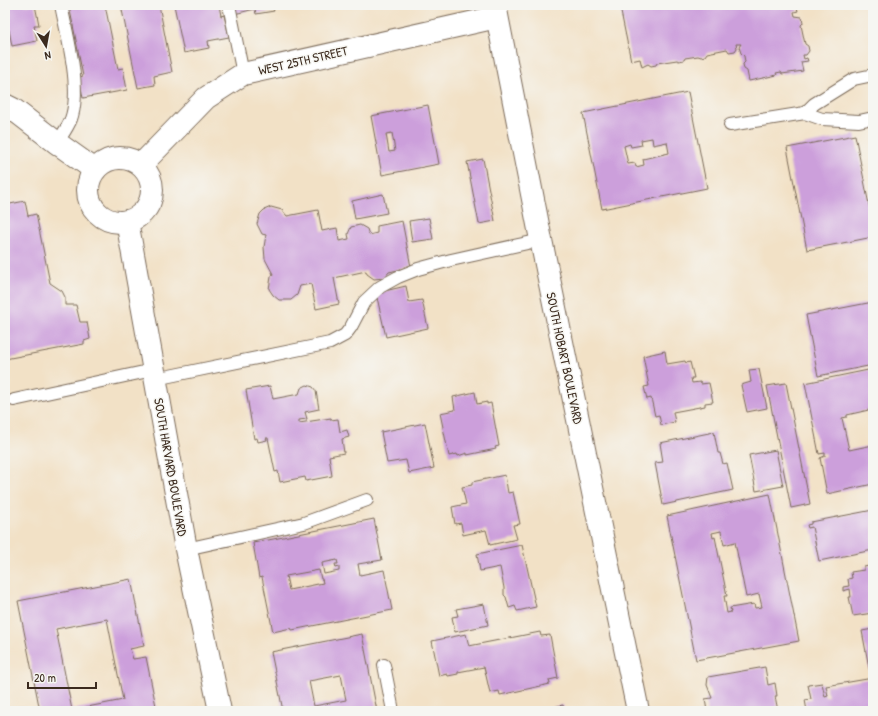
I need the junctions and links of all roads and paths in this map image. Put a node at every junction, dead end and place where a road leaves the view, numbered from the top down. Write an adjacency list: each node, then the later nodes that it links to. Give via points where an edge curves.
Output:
1 (61, 5): 10 (lane, via 73,66 75,95 71,118)
2 (229, 5): 4 (lane)
3 (496, 11): 4 (street, WEST 25TH STREET); 14 (street, SOUTH HOBART BOULEVARD)
4 (243, 74): 11 (street, WEST 25TH STREET, via 206,98)
5 (873, 75): 7 (lane, via 854,79 814,104)
6 (5, 105): 10 (street)
7 (805, 113): 8 (lane, via 822,119 858,121); 9 (lane)
8 (873, 118)
9 (730, 126)
10 (58, 143): 12 (street)
11 (141, 165): 12 (street, via 132,160 112,159); 13 (street, via 152,182 152,198 144,212)
12 (95, 170): 13 (street, via 88,188 93,207 107,220)
13 (127, 222): 15 (street, SOUTH HARVARD BOULEVARD)
14 (541, 240): 15 (lane, via 451,260 398,277 380,287 364,302 345,335 330,343); 22 (street, SOUTH HOBART BOULEVARD)
15 (154, 374): 16 (lane); 18 (street, SOUTH HARVARD BOULEVARD)
16 (14, 400)
17 (367, 500): 18 (lane, via 304,523)
18 (186, 549): 20 (street, SOUTH HARVARD BOULEVARD)
19 (384, 665): 21 (lane)
20 (220, 711)
21 (393, 711)
22 (638, 711)

